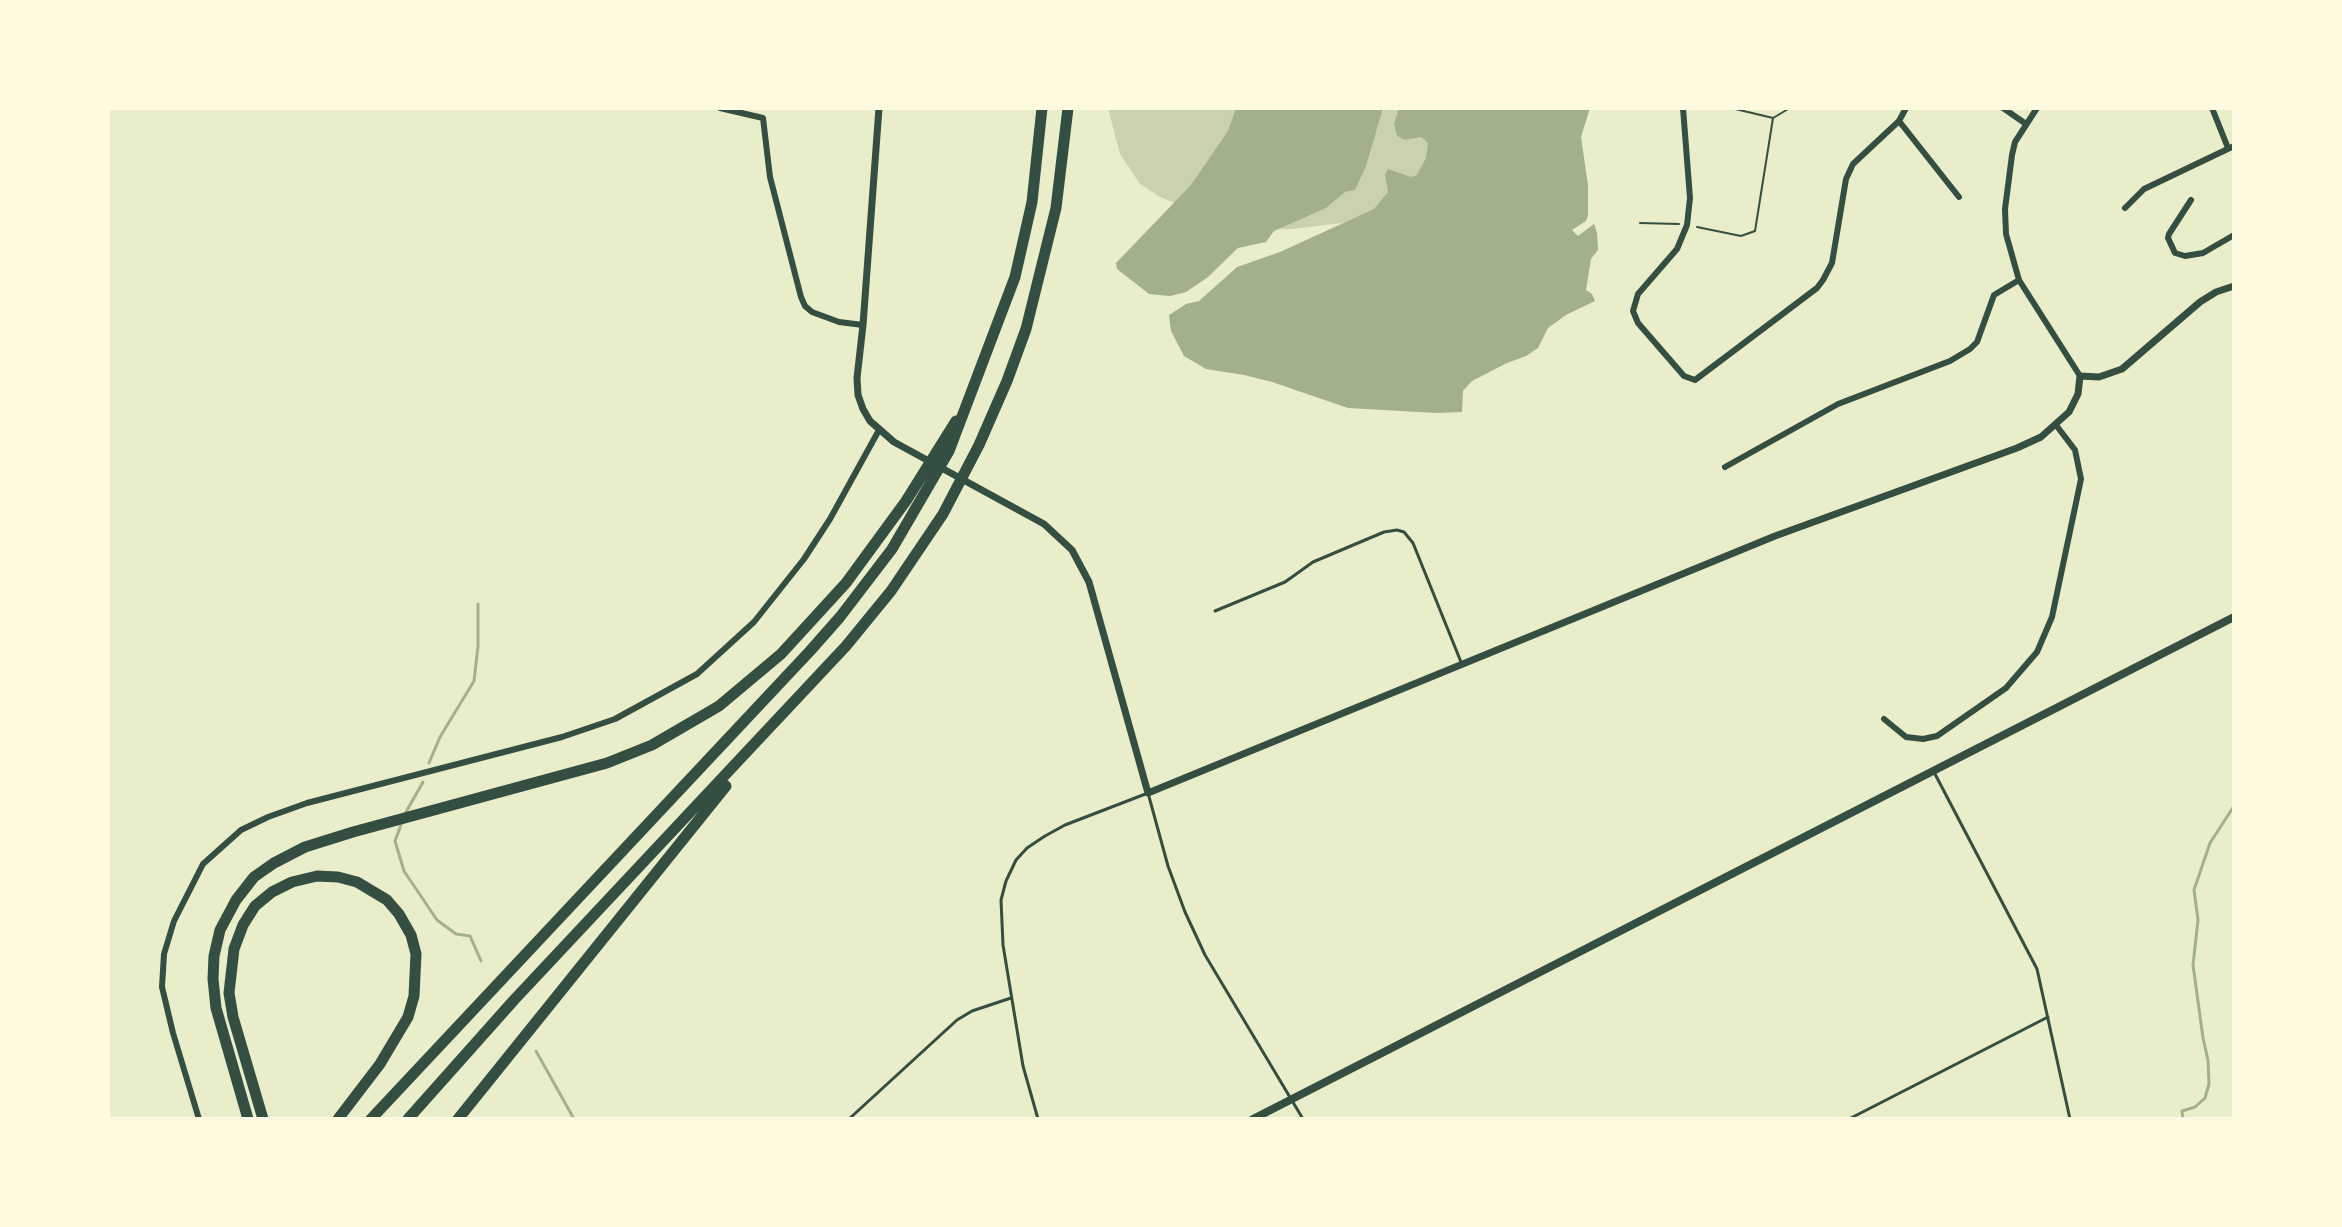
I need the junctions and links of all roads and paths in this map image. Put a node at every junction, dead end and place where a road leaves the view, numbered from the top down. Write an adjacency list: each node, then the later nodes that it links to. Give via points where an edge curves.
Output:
1 (720, 108): 24 (street, via 763,118 770,177 805,306 839,322)
2 (879, 108): 24 (street)
3 (1042, 108): 26 (highway, via 1032,202 1015,277)
4 (1068, 108): 34 (highway, via 1056,208 1038,284 1007,381 966,472 891,591)
5 (1683, 108): 20 (street)
6 (1731, 108): 12 (path)
7 (1790, 108): 12 (path)
8 (1906, 108): 13 (street)
9 (2003, 108): 14 (street)
10 (2037, 108): 14 (street)
11 (2212, 108): 15 (street)
12 (1773, 118): 20 (path, via 1755,231 1741,236)
13 (1899, 121): 16 (street); 20 (street, via 1853,164 1832,263 1817,288 1695,380 1684,376 1633,311 1638,294 1677,249)
14 (2026, 124): 22 (street, via 2012,155 2005,209)
15 (2231, 147): 18 (street, via 2144,189)
16 (1959, 197)
17 (2191, 200): 21 (street, via 2169,234 2175,253 2203,253)
18 (2125, 208)
19 (1640, 223): 20 (path)
20 (1687, 225)
21 (2234, 235)
22 (2019, 280): 25 (street); 29 (street, via 1994,295 1970,349 1838,404)
23 (2234, 286): 25 (street, via 2200,302 2122,369 2099,377)
24 (863, 325): 28 (street, via 858,395)
25 (2080, 376): 27 (street, via 2074,403)
26 (964, 407): 40 (highway, via 906,501 846,583 781,654 719,706 652,745 607,763 305,847 254,877 220,930 213,979 219,1020); 43 (highway, via 949,451 919,507 840,617)
27 (2056, 425): 32 (street, via 2017,448 1775,536); 33 (street, via 2075,450 2081,479 2052,617 2037,652 2006,688 1937,736 1906,737)
28 (879, 430): 36 (street, via 1044,524 1082,565); 39 (street, via 804,559 754,622 697,674 615,719 562,737 268,817 241,830 203,864 174,921 162,987)
29 (1725, 467)
30 (1215, 611): 32 (lane, via 1285,582 1313,562 1397,530 1413,543)
31 (2234, 617): 35 (main road)
32 (1462, 665): 36 (street)
33 (1884, 719)
34 (766, 735): 44 (highway); 45 (highway)
35 (1934, 770): 38 (lane, via 2032,956); 48 (main road)
36 (1148, 793): 37 (lane, via 1065,825 1016,860 1001,900); 49 (lane, via 1185,912)
37 (1011, 998): 46 (lane, via 957,1020); 47 (lane)
38 (2048, 1017): 50 (lane); 51 (lane)
39 (199, 1119)
40 (248, 1119)
41 (263, 1119): 42 (highway, via 233,1017 229,993 234,949 255,906 292,882 317,876 357,882 387,900 411,935 416,954 408,1017)
42 (338, 1119)
43 (371, 1119)
44 (408, 1119)
45 (458, 1119)
46 (849, 1119)
47 (1038, 1119)
48 (1253, 1119)
49 (1303, 1119)
50 (1849, 1119)
51 (2070, 1119)

